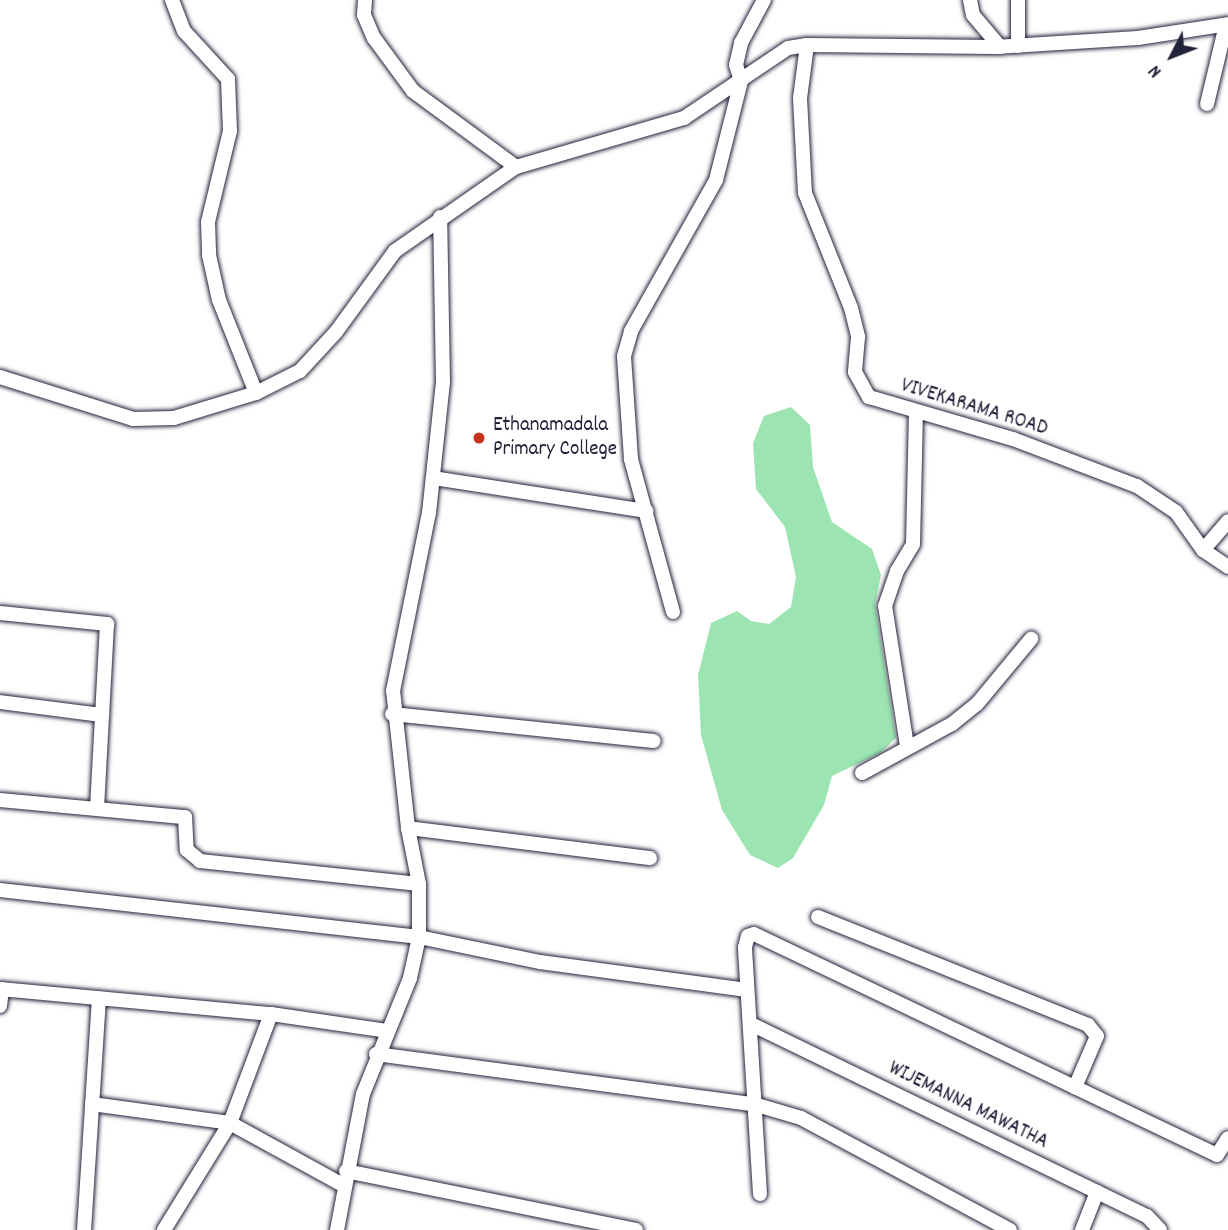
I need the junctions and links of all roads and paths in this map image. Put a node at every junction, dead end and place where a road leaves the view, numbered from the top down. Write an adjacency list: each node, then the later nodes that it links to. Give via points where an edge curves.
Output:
1 (172, 0): 15 (street, via 184,31 228,79 230,131 208,222 209,255 219,300)
2 (365, 0): 12 (street, via 363,15 374,38 413,91)
3 (764, 0): 10 (street, via 741,43 736,65)
4 (970, 0): 9 (street, via 973,15)
5 (1018, 0): 8 (street)
6 (1227, 25): 8 (street, via 1139,38); 11 (street)
7 (807, 45): 9 (street); 10 (street, via 788,48); 16 (street, VIVEKARAMA ROAD, via 800,98 805,193 851,308 858,337 855,372 869,397)
8 (1018, 46): 9 (street)
9 (1000, 47)
10 (741, 81): 12 (street, via 684,118); 18 (street, via 716,180 631,331 624,356 631,459)
11 (1207, 104)
12 (516, 167): 13 (street)
13 (440, 217): 15 (street, via 395,251 336,332 300,371); 17 (street, via 443,382)
14 (0, 377): 15 (street, via 133,419 174,418)
15 (256, 393)
16 (916, 415): 20 (street, VIVEKARAMA ROAD, via 1013,439 1137,486 1176,512); 29 (street, via 913,544 885,606)
17 (433, 478): 18 (street); 26 (street)
18 (646, 511): 22 (street)
19 (1228, 521): 20 (street)
20 (1203, 550): 21 (street, VIVEKARAMA ROAD)
21 (1228, 567)
22 (673, 612)
23 (0, 613): 27 (street, via 107,624)
24 (1031, 639): 29 (street, via 977,704 952,724)
25 (0, 702): 27 (street)
26 (393, 714): 28 (street); 33 (street)
27 (102, 715): 32 (street)
28 (654, 741)
29 (907, 746): 30 (street)
30 (862, 773)
31 (0, 800): 32 (street)
32 (97, 808): 35 (street, via 185,817 187,850 200,860)
33 (408, 828): 34 (street); 35 (street)
34 (650, 858)
35 (419, 884): 38 (street)
36 (0, 890): 38 (street)
37 (818, 917): 47 (street, via 1088,1025 1097,1036)
38 (419, 937): 40 (street, via 540,962); 45 (street, via 410,978)
39 (1, 989): 41 (street); 42 (street)
40 (747, 990): 44 (street); 47 (street, via 745,947 747,936 754,934)
41 (99, 999): 43 (street); 48 (street)
42 (0, 1006)
43 (271, 1014): 45 (street); 50 (street)
44 (753, 1025): 49 (street); 53 (street, WIJEMANNA MAWATHA)
45 (387, 1031): 46 (street)
46 (376, 1054): 49 (street); 52 (street)
47 (1075, 1087): 51 (street, via 1217,1155)
48 (92, 1104): 50 (street); 56 (street)
49 (757, 1105): 54 (street); 55 (street, via 801,1118)
50 (230, 1124): 52 (street); 57 (street)
51 (1228, 1138)
52 (345, 1178): 58 (street); 59 (street)
53 (1097, 1192): 60 (street); 61 (street, WIJEMANNA MAWATHA, via 1147,1216)
54 (760, 1194)
55 (1013, 1229)
56 (84, 1230)
57 (164, 1230)
58 (337, 1230)
59 (636, 1230)
60 (1082, 1230)
61 (1160, 1230)

